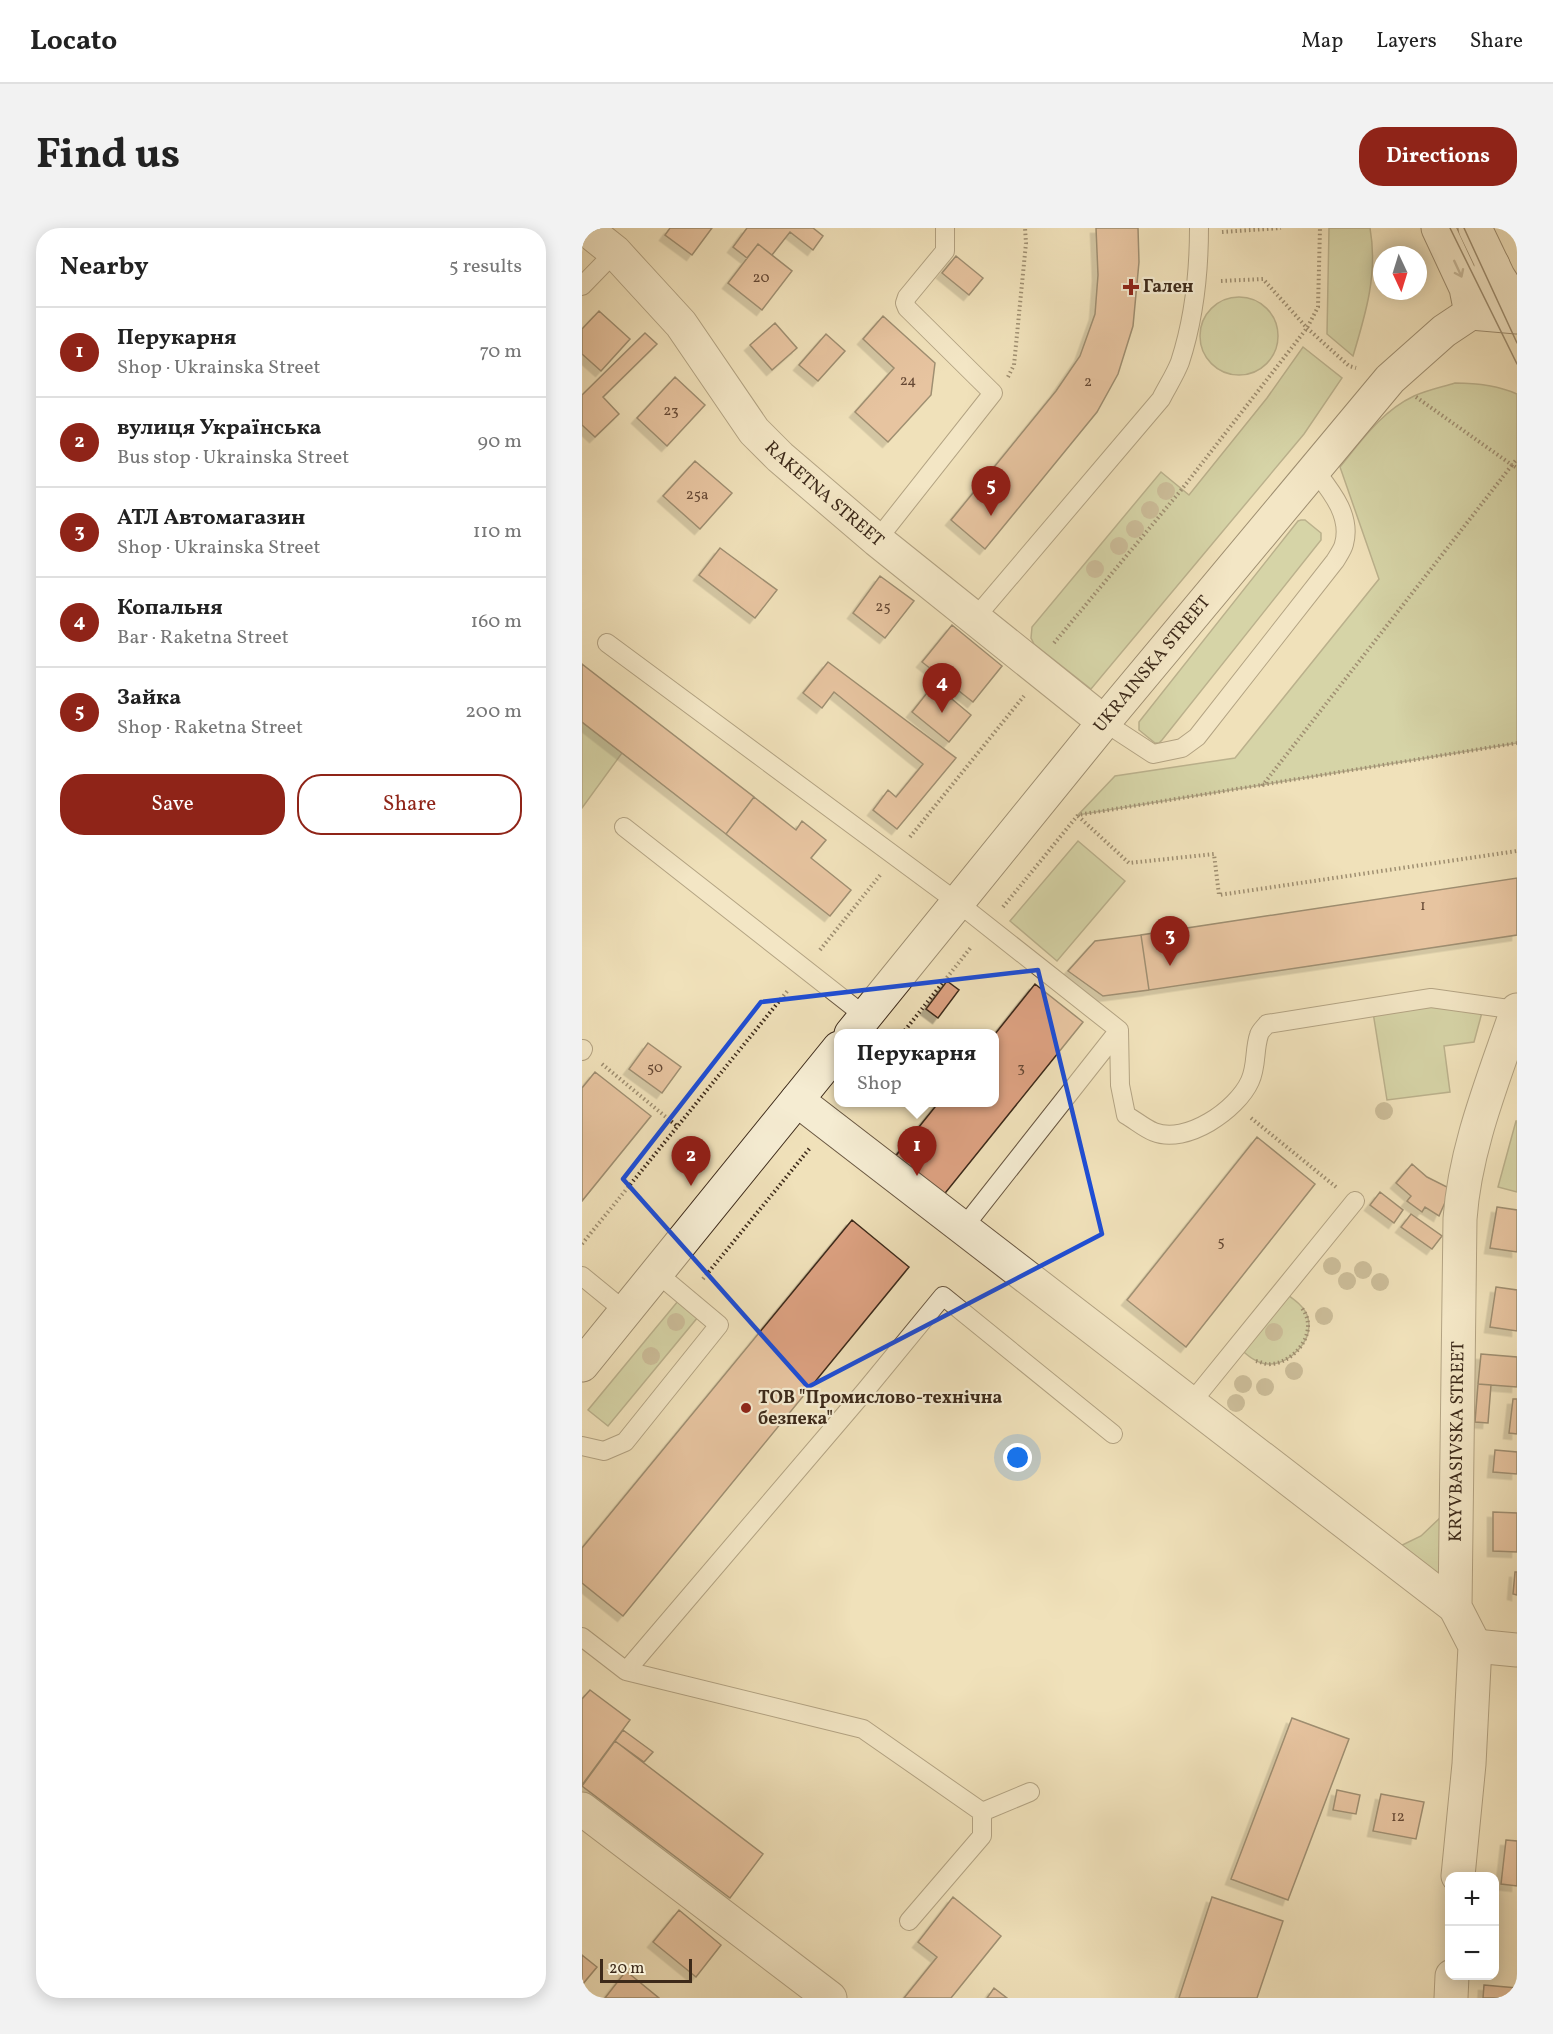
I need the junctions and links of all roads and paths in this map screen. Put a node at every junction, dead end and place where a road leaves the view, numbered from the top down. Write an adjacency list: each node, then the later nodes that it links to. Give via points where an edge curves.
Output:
1 (585, 228): 9 (street, RAKETNA STREET)
2 (945, 228): 18 (lane, via 945,251 905,303)
3 (1025, 228): 18 (path, via 1014,365)
4 (1281, 228): 8 (path)
5 (1320, 228): 16 (path, via 1318,307)
6 (1438, 228): 14 (street, one-way to 14, via 1466,288)
7 (1475, 228): 10 (street)
8 (1199, 231): 11 (lane)
9 (615, 252): 12 (lane); 23 (street, RAKETNA STREET, via 681,324 754,431)
10 (1493, 265): 13 (street); 14 (street)
11 (1197, 285): 16 (path, via 1263,279); 24 (lane, via 1179,364 1161,399)
12 (582, 286)
13 (1517, 306)
14 (1470, 313): 15 (street); 17 (street, UKRAINSKA STREET)
15 (1517, 317)
16 (1307, 328): 17 (path, via 1349,366); 26 (path, via 1182,489)
17 (1390, 379): 20 (path); 22 (street, UKRAINSKA STREET)
18 (993, 393): 23 (lane)
19 (1517, 459): 20 (path)
20 (1512, 465): 21 (path); 29 (path)
21 (1517, 468)
22 (1314, 469): 27 (street, UKRAINSKA STREET); 27 (lane, via 1338,501 1344,521 1344,544 1335,561 1197,737 1182,748 1154,754)
23 (876, 540): 24 (street, RAKETNA STREET)
24 (975, 618): 26 (street, RAKETNA STREET)
25 (607, 643): 34 (lane)
26 (1033, 665): 27 (street, RAKETNA STREET)
27 (1104, 722): 31 (street, UKRAINSKA STREET)
28 (1517, 743): 29 (path)
29 (1262, 786): 30 (path)
30 (1077, 815): 31 (path); 33 (path, via 1129,862 1214,854 1219,895)
31 (1022, 824): 34 (street, UKRAINSKA STREET)
32 (624, 827): 36 (lane)
33 (1517, 850)
34 (957, 902): 36 (street, UKRAINSKA STREET); 37 (lane)
35 (1517, 1010): 41 (lane, via 1431,998 1267,1024 1259,1035 1250,1082); 56 (street, KRYVBASIVSKA STREET, via 1481,1114 1462,1189)
36 (858, 1025)
37 (1119, 1030): 41 (lane, via 1120,1085 1126,1114 1155,1132 1176,1134 1201,1127); 45 (lane)
38 (583, 1050): 43 (path)
39 (834, 1054): 40 (street)
40 (797, 1100): 42 (street); 46 (street)
41 (1234, 1104): 44 (path)
42 (829, 1125): 45 (street); 48 (path)
43 (678, 1127)
44 (1355, 1201): 51 (lane)
45 (963, 1228): 53 (street)
46 (657, 1273): 48 (lane); 50 (street)
47 (582, 1276): 50 (lane)
48 (687, 1298): 55 (lane, via 719,1326 625,1442 604,1451)
49 (1299, 1304): 51 (path, via 1309,1320 1308,1333 1293,1355 1283,1362 1268,1365 1256,1361)
50 (626, 1312): 52 (street)
51 (1237, 1346): 53 (lane)
52 (582, 1365)
53 (1191, 1403): 56 (street)
54 (1113, 1434): 60 (lane, via 942,1296)
55 (582, 1446)
56 (1455, 1606): 58 (street, KRYVBASIVSKA STREET)
57 (582, 1636): 60 (lane)
58 (1475, 1646): 59 (street); 64 (street, KRYVBASIVSKA STREET)
59 (1517, 1650)
60 (626, 1671): 63 (lane, via 863,1729)
61 (1030, 1792): 63 (lane)
62 (582, 1809): 67 (street)
63 (982, 1812): 65 (lane, via 982,1836)
64 (1458, 1872)
65 (909, 1921)
66 (1452, 1980): 68 (street)
67 (830, 1998)
68 (1451, 1998)

